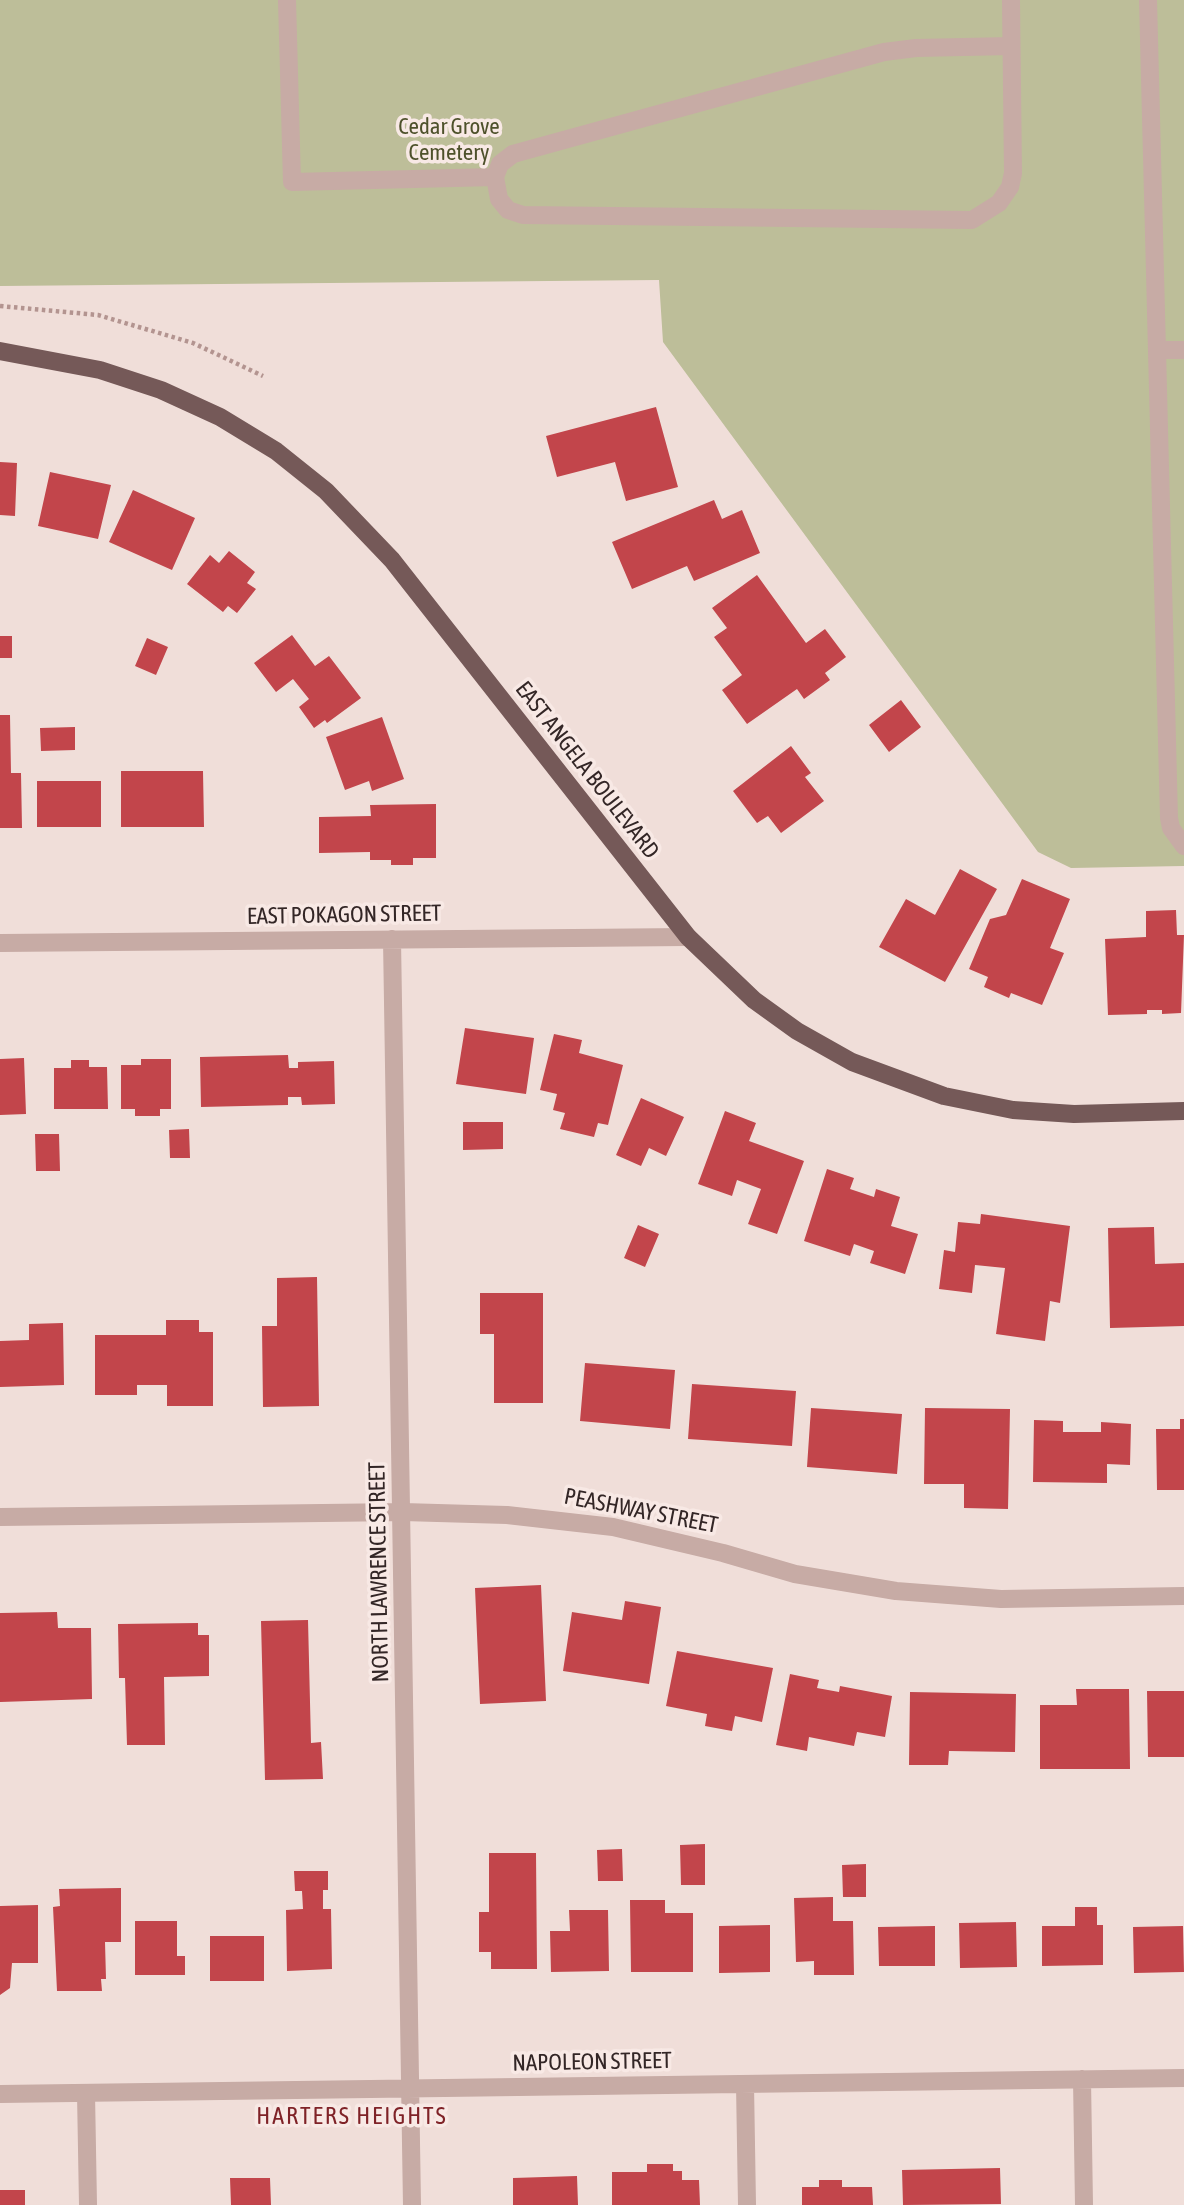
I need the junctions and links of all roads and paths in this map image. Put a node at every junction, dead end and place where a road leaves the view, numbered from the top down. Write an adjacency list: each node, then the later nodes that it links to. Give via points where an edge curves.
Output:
1 (287, 0): 5 (street, via 292,182)
2 (1011, 0): 4 (street)
3 (1148, 0): 7 (street)
4 (1011, 46): 5 (street, via 884,52 513,154 500,164); 5 (street, via 1010,187 999,203 972,220 523,215 508,210 499,199)
5 (495, 177)
6 (0, 306): 10 (path, via 98,315 193,343)
7 (1159, 350): 8 (street); 11 (street, via 1169,817)
8 (1184, 350)
9 (0, 351): 12 (main road, EAST ANGELA BOULEVARD, via 100,370 161,390 220,417 276,451 326,491 393,561)
10 (263, 376)
11 (1184, 846)
12 (688, 937): 13 (street, EAST POKAGON STREET); 15 (main road, EAST ANGELA BOULEVARD, via 754,1000 797,1031 901,1083 1013,1110 1074,1114)
13 (393, 939): 14 (street, EAST POKAGON STREET); 16 (street, NORTH LAWRENCE STREET)
14 (0, 943)
15 (1184, 1111)
16 (403, 1512): 17 (street, PEASHWAY STREET); 18 (street, PEASHWAY STREET, via 507,1515 613,1527 806,1577 896,1591 1001,1599); 22 (street, NORTH LAWRENCE STREET)
17 (0, 1517)
18 (1184, 1596)
19 (1184, 2078): 20 (street, NAPOLEON STREET)
20 (1082, 2079): 21 (street, NAPOLEON STREET); 28 (street)
21 (745, 2084): 22 (street, NAPOLEON STREET); 27 (street)
22 (412, 2089): 24 (street, NAPOLEON STREET); 26 (street, NORTH LAWRENCE STREET)
23 (0, 2094): 24 (street, NAPOLEON STREET)
24 (86, 2094): 25 (street)
25 (88, 2205)
26 (412, 2205)
27 (747, 2205)
28 (1084, 2205)

